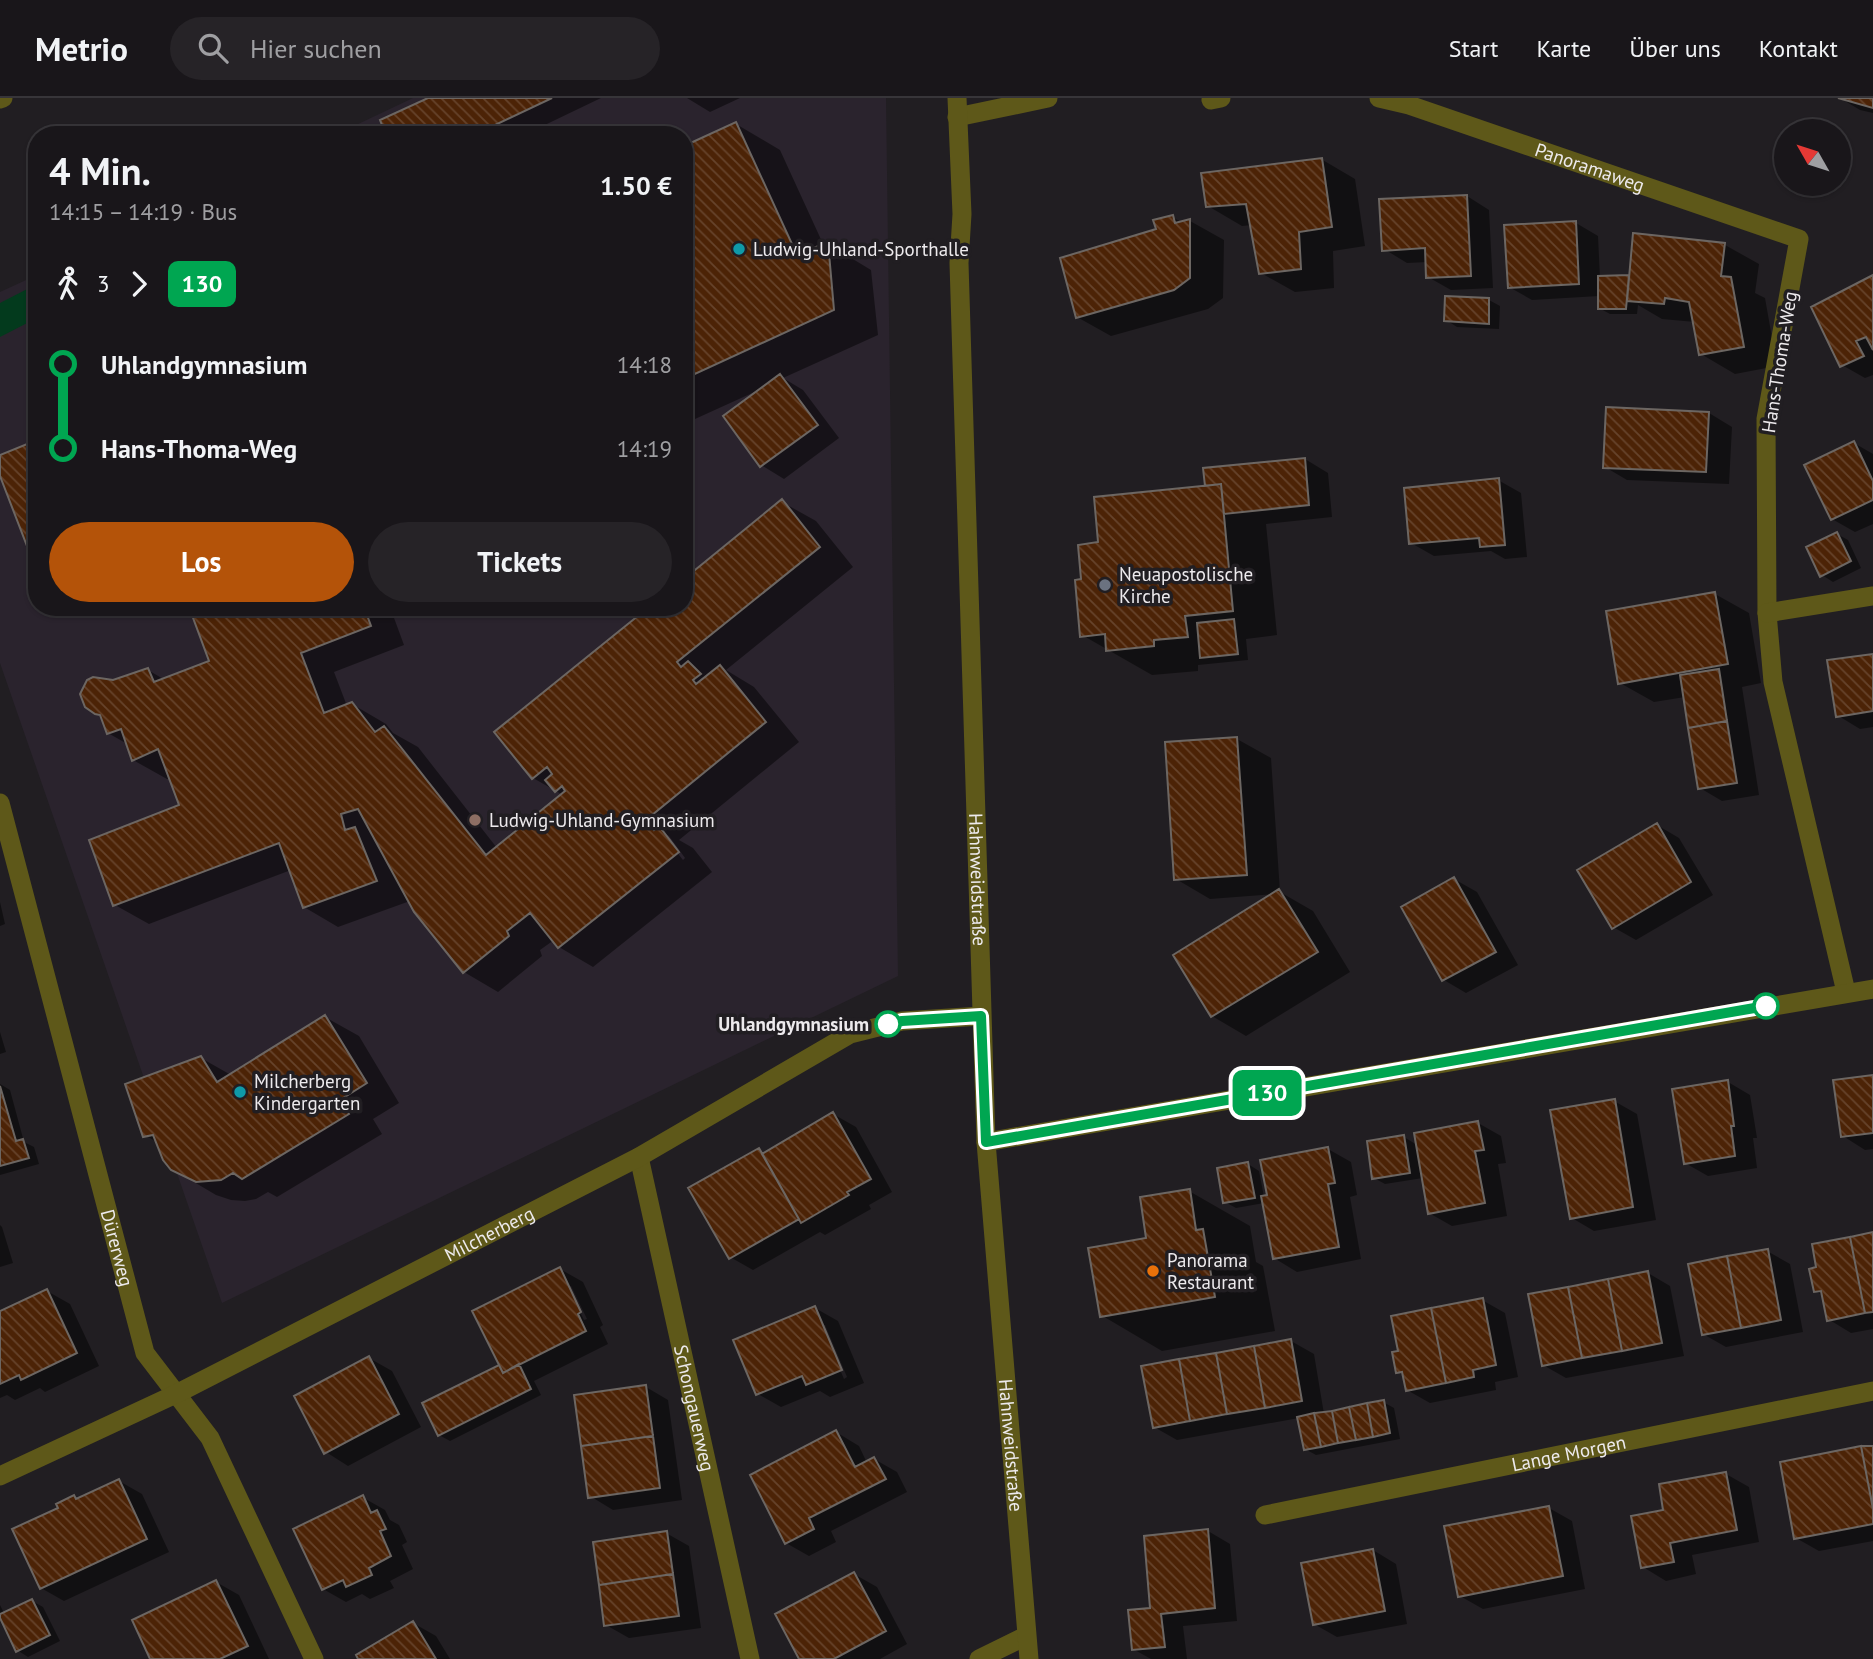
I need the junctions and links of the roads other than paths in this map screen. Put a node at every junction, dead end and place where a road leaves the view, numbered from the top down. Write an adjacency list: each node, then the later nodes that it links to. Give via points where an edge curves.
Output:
1 (1048, 98): 3 (street)
2 (1379, 98): 4 (street, Panoramaweg)
3 (957, 108): 10 (street, Hahnweidstraße)
4 (1799, 239): 6 (street, Hans-Thoma-Weg, via 1766,419)
5 (1873, 596): 6 (street)
6 (1766, 613): 9 (street, Hans-Thoma-Weg, via 1773,682)
7 (0, 803): 14 (street, Dürerweg, via 145,1353)
8 (1873, 989): 9 (street)
9 (1846, 992): 11 (street)
10 (981, 1016): 11 (street, Hahnweidstraße); 12 (street, Milcherberg, via 902,1021 850,1034)
11 (986, 1142): 17 (street, Hahnweidstraße)
12 (639, 1157): 14 (street, Milcherberg); 19 (street, Schongauerweg)
13 (1873, 1391): 16 (street, Lange Morgen)
14 (178, 1393): 15 (street, Milcherberg); 18 (street, Dürerweg, via 211,1438)
15 (0, 1476)
16 (1265, 1515)
17 (1026, 1636): 20 (street); 21 (street, Hahnweidstraße)
18 (314, 1659)
19 (750, 1659)
20 (979, 1659)
21 (1028, 1659)

